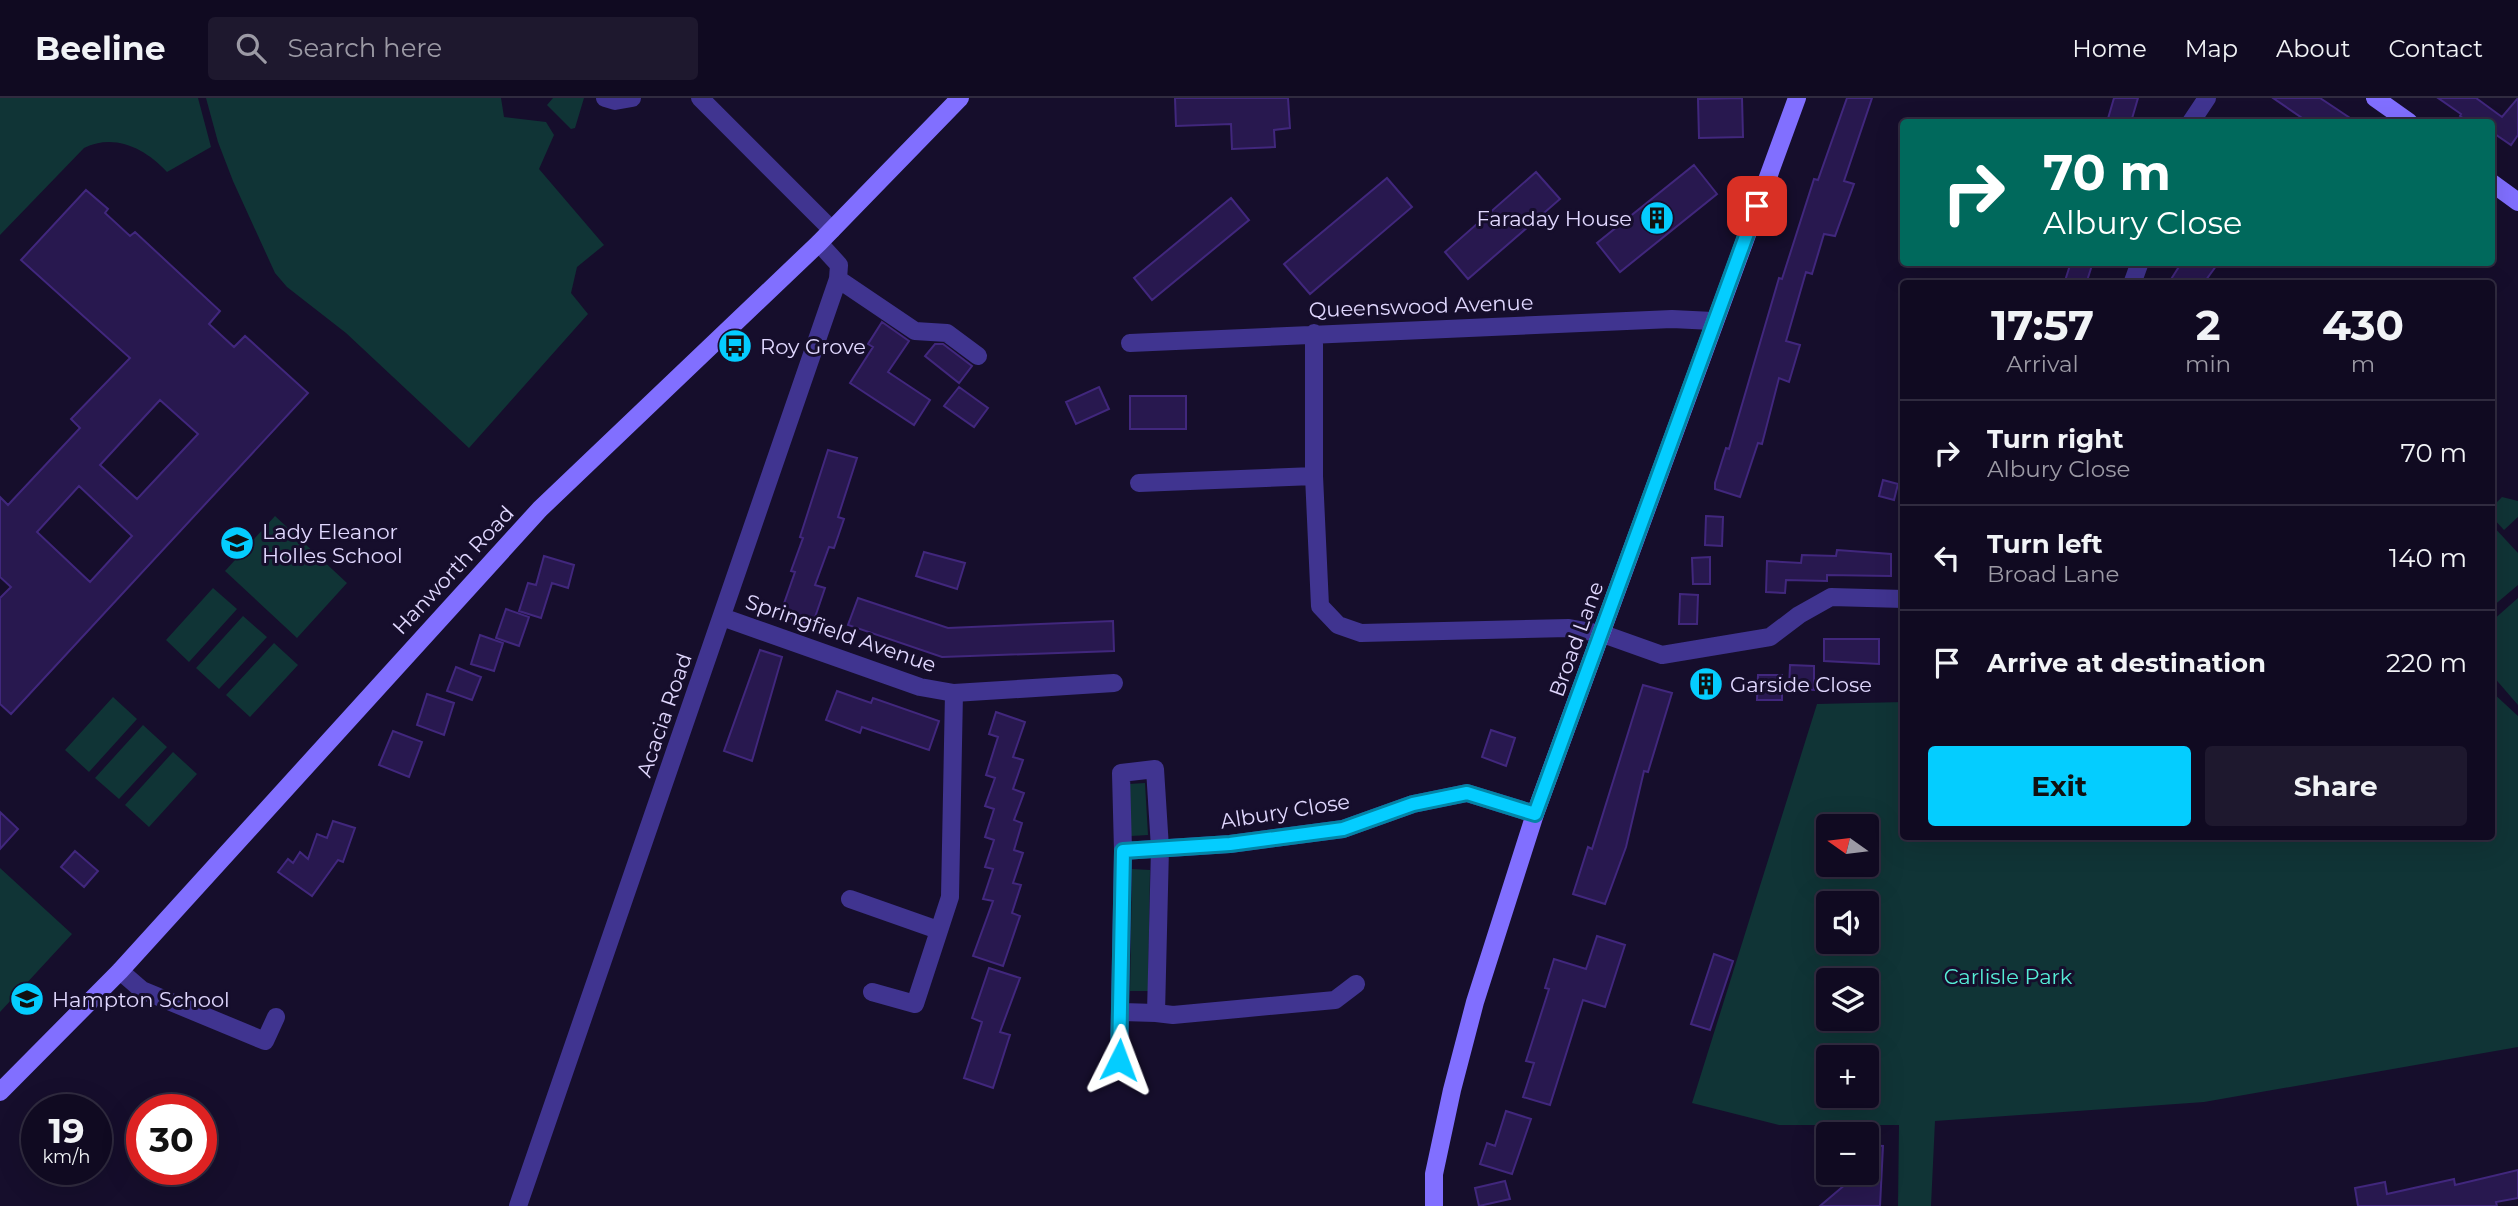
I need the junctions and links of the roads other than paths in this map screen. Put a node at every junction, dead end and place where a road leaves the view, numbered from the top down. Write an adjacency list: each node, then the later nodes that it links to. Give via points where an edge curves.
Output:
1 (605, 98): 2 (street, via 615,102)
2 (632, 98)
3 (700, 98): 12 (street)
4 (960, 98): 12 (street, Hanworth Road)
5 (1797, 98): 14 (street, Broad Lane)
6 (2207, 98): 8 (street)
7 (2375, 98): 9 (street)
8 (2193, 119)
9 (2405, 119)
10 (2495, 185): 11 (street)
11 (2518, 202)
12 (825, 237): 13 (street, via 839,265); 30 (street, Hanworth Road, via 540,509)
13 (838, 279): 17 (street, via 915,331 947,333); 21 (street, Acacia Road)
14 (1713, 321): 15 (street, Queenswood Avenue); 22 (street, Broad Lane)
15 (1314, 333): 16 (street, Queenswood Avenue); 18 (street)
16 (1130, 343)
17 (978, 356)
18 (1314, 476): 19 (street); 22 (street, via 1320,606 1338,625 1361,633 1569,628)
19 (1139, 483)
20 (1900, 599): 22 (street, via 1831,597 1770,637 1662,655)
21 (722, 617): 24 (street, Springfield Avenue, via 920,687); 38 (street, Acacia Road)
22 (1603, 634): 25 (street, Broad Lane)
23 (1114, 683): 24 (street, Springfield Avenue)
24 (954, 693): 29 (street, via 950,897)
25 (1535, 814): 26 (street, Albury Close, via 1467,793 1413,804 1343,829); 39 (street, Broad Lane, via 1452,1090 1434,1174)
26 (1160, 848): 27 (street, Albury Close); 27 (street, via 1155,769 1121,773); 34 (street)
27 (1123, 851): 33 (street)
28 (850, 899): 29 (street)
29 (938, 930): 32 (street, via 915,1004)
30 (120, 971): 35 (street, via 142,990 265,1041); 37 (street, Hanworth Road)
31 (1356, 984): 34 (street, via 1335,1000)
32 (872, 992)
33 (1122, 1012): 34 (street); 36 (street)
34 (1156, 1013)
35 (276, 1017)
36 (1119, 1060)
37 (0, 1092)
38 (518, 1206)
39 (1433, 1206)

